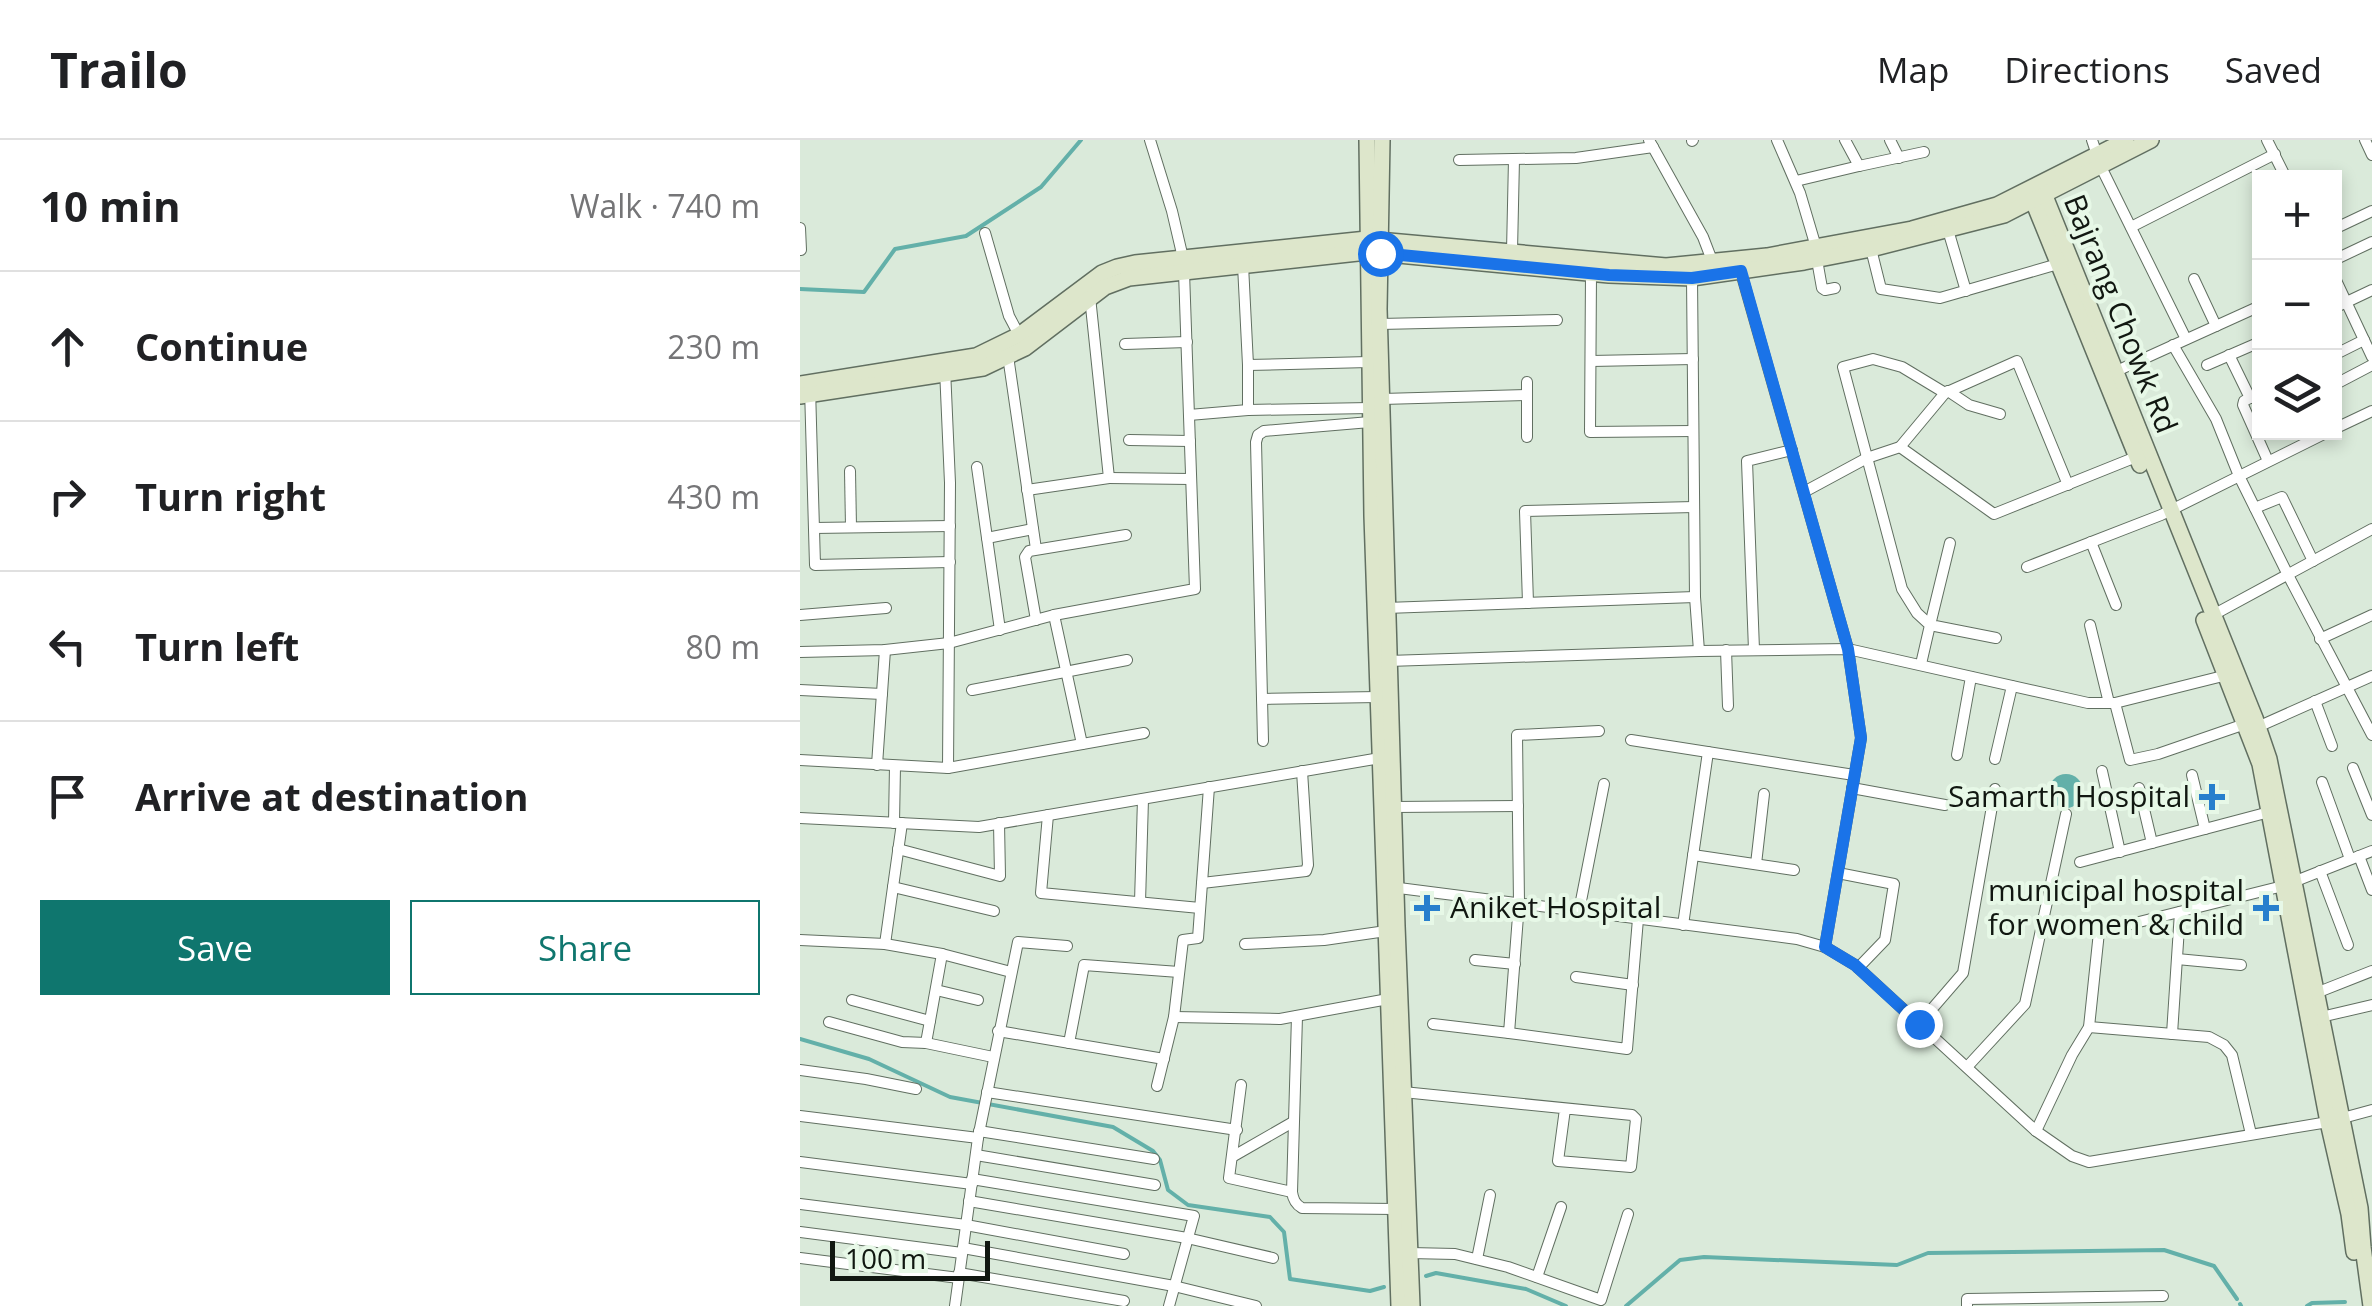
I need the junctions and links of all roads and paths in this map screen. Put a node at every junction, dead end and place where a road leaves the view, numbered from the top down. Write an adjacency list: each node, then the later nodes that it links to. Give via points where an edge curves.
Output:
1 (1150, 140): 37 (street)
2 (1367, 140): 30 (street)
3 (1382, 140): 30 (street)
4 (1777, 140): 21 (street)
5 (1846, 140): 19 (street)
6 (1890, 140): 16 (street)
7 (2126, 140): 13 (street)
8 (2151, 140): 13 (street)
9 (2267, 140): 14 (street)
10 (2365, 140): 15 (street)
11 (1651, 143): 18 (street, via 1576,158); 41 (street)
12 (1924, 152): 16 (street)
13 (2097, 154): 22 (street); 25 (street)
14 (2275, 154): 20 (street); 25 (street)
15 (2372, 155)
16 (1899, 158): 19 (street)
17 (1460, 160): 18 (street)
18 (1514, 160): 33 (street)
19 (1859, 166): 21 (street)
20 (2282, 170)
21 (1796, 182): 34 (street)
22 (2037, 195): 27 (street, via 2004,215); 34 (street); 36 (street, Bajrang Chowk Rd); 72 (street, Bajrang Chowk Rd)
23 (2372, 212): 24 (street)
24 (2342, 226)
25 (2131, 227): 57 (street)
26 (800, 228): 32 (street)
27 (1948, 230): 31 (street); 47 (street)
28 (986, 233): 56 (street)
29 (2372, 242): 35 (street)
30 (1374, 246): 33 (street); 37 (street); 38 (street); 42 (street); 54 (street); 68 (street)
31 (1871, 249): 34 (street); 47 (street, via 1882,288 1940,298)
32 (801, 250)
33 (1512, 251): 41 (street)
34 (1817, 253): 39 (street); 45 (street, via 1822,288)
35 (2342, 256)
36 (2058, 264): 47 (street); 72 (street, Bajrang Chowk Rd)
37 (1183, 265): 38 (street); 40 (street); 58 (street)
38 (1243, 265): 69 (street)
39 (1739, 265): 41 (street); 92 (street)
40 (1162, 268): 49 (street); 56 (street, via 1117,266 1102,273)
41 (1715, 268): 43 (street)
42 (1591, 273): 43 (street); 67 (street)
43 (1692, 278): 66 (street)
44 (2194, 279): 55 (street)
45 (1835, 288)
46 (2372, 290): 50 (street)
47 (1966, 291)
48 (2342, 293): 50 (street)
49 (1090, 297): 65 (street); 99 (street)
50 (2347, 303): 51 (street); 62 (street)
51 (2342, 305)
52 (2252, 310): 55 (street)
53 (1556, 320): 54 (street)
54 (1380, 324): 78 (street)
55 (2216, 326): 57 (street)
56 (1019, 336): 71 (street)
57 (2186, 339): 60 (street)
58 (1187, 342): 59 (street); 82 (street)
59 (1125, 344)
60 (2173, 345): 72 (street); 98 (street, via 2216,418)
61 (2252, 345): 63 (street)
62 (2370, 351): 64 (street); 73 (street)
63 (2230, 355): 70 (street); 75 (street)
64 (2342, 355)
65 (1008, 356): 71 (street, via 983,368); 102 (street)
66 (1693, 360): 67 (street); 85 (street)
67 (1591, 361): 85 (street, via 1590,432)
68 (1369, 362): 69 (street); 78 (street)
69 (1248, 366): 79 (street)
70 (2207, 366)
71 (945, 368): 74 (street); 107 (street)
72 (2109, 374): 93 (street, Bajrang Chowk Rd)
73 (2342, 377)
74 (805, 389): 109 (street)
75 (2252, 391)
76 (1946, 392): 81 (street); 91 (street); 94 (street, via 1873,359 1842,367); 101 (street, via 2017,361)
77 (2252, 397): 83 (street, via 2243,406)
78 (1374, 409): 79 (street); 86 (street, via 1527,389); 125 (street); 125 (street); 156 (street, via 1258,435)
79 (1248, 410): 82 (street)
80 (2372, 411): 84 (street)
81 (2000, 414)
82 (1189, 415): 90 (street)
83 (2252, 419)
84 (2342, 426)
85 (1694, 431): 104 (street)
86 (1527, 437)
87 (1129, 440): 90 (street)
88 (2261, 440): 95 (street)
89 (2313, 440): 95 (street)
90 (1190, 441): 100 (street)
91 (1900, 446): 94 (street); 101 (street, via 1994,514)
92 (1792, 450): 103 (street); 140 (street, via 1747,461)
93 (2142, 455): 101 (street); 106 (street, Bajrang Chowk Rd)
94 (1867, 458): 103 (street); 131 (street, via 1902,589)
95 (2268, 462): 98 (street)
96 (977, 467): 113 (street)
97 (850, 471): 108 (street)
98 (2239, 476): 105 (street); 106 (street)
99 (1109, 478): 100 (street); 102 (street)
100 (1192, 478): 129 (street, via 1195,589)
101 (2068, 485)
102 (1027, 490): 110 (street)
103 (1804, 492): 137 (street)
104 (1694, 507): 121 (street); 122 (street, via 1525,511)
105 (2255, 508): 117 (street, via 2282,497); 120 (street)
106 (2166, 512): 114 (street); 126 (street, Bajrang Chowk Rd); 147 (street, Bajrang Chowk Rd)
107 (950, 526): 108 (street); 118 (street)
108 (851, 527): 109 (street)
109 (814, 528): 118 (street, via 815,565)
110 (1033, 530): 113 (street); 116 (street)
111 (2372, 530): 117 (street)
112 (1126, 535): 116 (street)
113 (987, 538): 133 (street)
114 (2091, 542): 119 (street); 123 (street)
115 (1950, 543): 131 (street)
116 (1036, 549): 130 (street, via 1025,557)
117 (2313, 561): 120 (street)
118 (950, 562): 136 (street)
119 (2027, 566)
120 (2288, 575): 126 (street); 135 (street)
121 (1695, 597): 122 (street); 141 (street)
122 (1528, 603): 125 (street)
123 (2116, 605)
124 (886, 608): 128 (street)
125 (1381, 608): 144 (street)
126 (2213, 615): 147 (street, Bajrang Chowk Rd)
127 (2372, 615): 135 (street)
128 (800, 616)
129 (1054, 616): 130 (street); 146 (street)
130 (1036, 620): 133 (street)
131 (1930, 625): 134 (street); 145 (street)
132 (2090, 625): 158 (street)
133 (1000, 630): 136 (street)
134 (1996, 638)
135 (2320, 639): 151 (street)
136 (949, 643): 138 (street); 175 (street)
137 (1848, 649): 140 (street); 145 (street); 179 (street, via 1861,738)
138 (885, 650): 142 (street); 154 (street)
139 (1726, 650): 140 (street); 141 (street); 159 (street)
140 (1754, 650)
141 (1699, 651): 144 (street)
142 (800, 652)
143 (1127, 660): 146 (street)
144 (1383, 661): 155 (street); 191 (street)
145 (1920, 664): 149 (street)
146 (1066, 672): 153 (street); 166 (street)
147 (2231, 674): 158 (street); 160 (street, Bajrang Chowk Rd)
148 (2372, 676): 151 (street)
149 (1972, 677): 150 (street); 169 (street)
150 (2012, 686): 158 (street); 172 (street)
151 (2346, 687): 157 (street); 163 (street)
152 (800, 690): 154 (street)
153 (972, 690)
154 (882, 694): 173 (street)
155 (1378, 698): 156 (street); 170 (street)
156 (1262, 699): 165 (street)
157 (2314, 702): 160 (street); 167 (street)
158 (2112, 703): 160 (street, via 2130,760)
159 (1728, 706)
160 (2250, 728): 192 (street, Bajrang Chowk Rd)
161 (1599, 731): 190 (street, via 1517,735)
162 (1144, 733): 166 (street)
163 (2372, 735)
164 (1631, 740): 168 (street)
165 (1263, 741)
166 (1082, 744): 175 (street)
167 (2332, 746)
168 (1708, 752): 179 (street); 204 (street)
169 (1957, 755)
170 (1380, 758): 178 (street); 214 (street)
171 (800, 760): 173 (street)
172 (1995, 760)
173 (878, 765): 174 (street)
174 (895, 766): 175 (street); 197 (street)
175 (948, 768)
176 (2353, 768): 195 (street)
177 (2102, 771): 203 (street)
178 (1302, 772): 183 (street); 211 (street, via 1306,871)
179 (1854, 775): 184 (street)
180 (2192, 775): 199 (street)
181 (2322, 782): 205 (street)
182 (1604, 784): 219 (street)
183 (1209, 787): 188 (street); 211 (street)
184 (1852, 788): 189 (street); 210 (street)
185 (2139, 788): 200 (street)
186 (1995, 790): 254 (street, via 1963,973)
187 (1764, 794): 207 (street)
188 (1143, 798): 194 (street); 216 (street)
189 (1945, 804)
190 (1518, 806): 191 (street); 217 (street)
191 (1394, 807): 214 (street)
192 (2275, 811): 199 (street); 212 (street, Bajrang Chowk Rd)
193 (2066, 814): 263 (street, via 2024,1004)
194 (1048, 815): 198 (street); 216 (street, via 1042,894)
195 (2372, 815)
196 (800, 818): 197 (street)
197 (898, 823): 198 (street); 201 (street)
198 (999, 823): 201 (street, via 1000,876)
199 (2205, 829): 200 (street)
200 (2152, 843): 203 (street)
201 (898, 848): 213 (street)
202 (2372, 851): 205 (street)
203 (2120, 852): 206 (street)
204 (1693, 855): 207 (street); 223 (street)
205 (2355, 858): 209 (street); 215 (street)
206 (2080, 862)
207 (1756, 864): 208 (street)
208 (1794, 870)
209 (2320, 872): 212 (street); 229 (street)
210 (1838, 873): 230 (street); 236 (street, via 1894,884 1885,940)
211 (1202, 883): 218 (street)
212 (2289, 884): 221 (street); 243 (street, Bajrang Chowk Rd)
213 (893, 886): 220 (street); 226 (street)
214 (1390, 887): 217 (street); 224 (street); 268 (street)
215 (2372, 890)
216 (1140, 902): 218 (street)
217 (1520, 902): 219 (street); 234 (street)
218 (1200, 908): 238 (street, via 1198,938 1183,940)
219 (1579, 911): 222 (street)
220 (994, 912)
221 (2180, 912): 232 (street); 255 (street, via 2100,932)
222 (1638, 919): 223 (street); 241 (street)
223 (1682, 925): 230 (street)
224 (1386, 932): 227 (street); 244 (street)
225 (800, 940): 226 (street)
226 (885, 944): 231 (street)
227 (1245, 944)
228 (1067, 946): 237 (street, via 1018,942)
229 (2348, 946)
230 (1825, 947): 236 (street)
231 (942, 954): 237 (street); 242 (street)
232 (2177, 959): 235 (street); 258 (street)
233 (1474, 960): 234 (street)
234 (1514, 964): 257 (street)
235 (2241, 965)
236 (1858, 968): 254 (street)
237 (1011, 972): 256 (street)
238 (1180, 972): 249 (street); 260 (street, via 1084,964)
239 (2372, 972): 243 (street)
240 (1576, 977): 241 (street)
241 (1633, 986): 257 (street, via 1627,1050)
242 (936, 990): 246 (street); 251 (street)
243 (2311, 995): 250 (street, Bajrang Chowk Rd); 273 (street, Bajrang Chowk Rd)
244 (1388, 999): 248 (street); 290 (street)
245 (852, 1000): 251 (street)
246 (978, 1000)
247 (2372, 1005): 250 (street)
248 (1296, 1016): 249 (street); 274 (street)
249 (1174, 1017): 262 (street)
250 (2320, 1017): 273 (street, Bajrang Chowk Rd)
251 (930, 1021): 259 (street)
252 (830, 1022): 259 (street)
253 (1432, 1024): 257 (street)
254 (1919, 1024): 263 (street)
255 (2089, 1028): 258 (street); 276 (street)
256 (998, 1031): 260 (street); 261 (street)
257 (1509, 1033)
258 (2172, 1034): 278 (street, via 2210,1037 2232,1055)
259 (926, 1043): 261 (street)
260 (1069, 1043): 262 (street)
261 (993, 1057): 269 (street)
262 (1164, 1059): 266 (street)
263 (1967, 1068): 276 (street)
264 (800, 1070): 267 (street)
265 (1240, 1085): 275 (street)
266 (1157, 1086)
267 (916, 1089)
268 (1403, 1092): 270 (street); 297 (street)
269 (986, 1098): 275 (street); 277 (street)
270 (1565, 1109): 270 (street, via 1558,1162 1631,1167 1636,1118)
271 (2372, 1110): 273 (street)
272 (800, 1116): 277 (street)
273 (2335, 1120): 278 (street); 295 (street, Bajrang Chowk Rd, via 2344,1188)
274 (1294, 1122): 280 (street); 285 (street)
275 (1237, 1130): 280 (street)
276 (2036, 1131): 278 (street, via 2090,1162)
277 (978, 1134): 279 (street); 281 (street)
278 (2251, 1134)
279 (976, 1155): 283 (street); 284 (street)
280 (1232, 1157): 285 (street, via 1229,1178)
281 (1154, 1159)
282 (800, 1162): 283 (street)
283 (972, 1182): 287 (street); 294 (street, via 1194,1216)
284 (1155, 1185)
285 (1292, 1192): 290 (street, via 1302,1208)
286 (1490, 1195): 301 (street)
287 (969, 1201): 292 (street); 294 (street)
288 (800, 1204): 292 (street)
289 (1561, 1207): 303 (street)
290 (1396, 1208): 313 (street)
291 (1628, 1214): 303 (street, via 1601,1300)
292 (966, 1225): 296 (street); 298 (street)
293 (800, 1232): 296 (street)
294 (1187, 1238): 300 (street); 304 (street)
295 (2362, 1241): 309 (street, Bajrang Chowk Rd)
296 (962, 1251): 302 (street); 304 (street)
297 (1410, 1253): 301 (street); 314 (street)
298 (1124, 1254)
299 (800, 1258): 302 (street)
300 (1273, 1258)
301 (1477, 1259): 303 (street)
302 (959, 1275): 306 (street); 310 (street)
303 (1537, 1277)
304 (1174, 1286): 311 (street); 312 (street)
305 (2163, 1296): 308 (street)
306 (1124, 1301)
307 (2040, 1302): 308 (street); 315 (street, via 1967,1298)
308 (2118, 1302)
309 (2367, 1304)
310 (955, 1306)
311 (1169, 1306)
312 (1256, 1306)
313 (1400, 1306)
314 (1412, 1306)
315 (1968, 1306)

